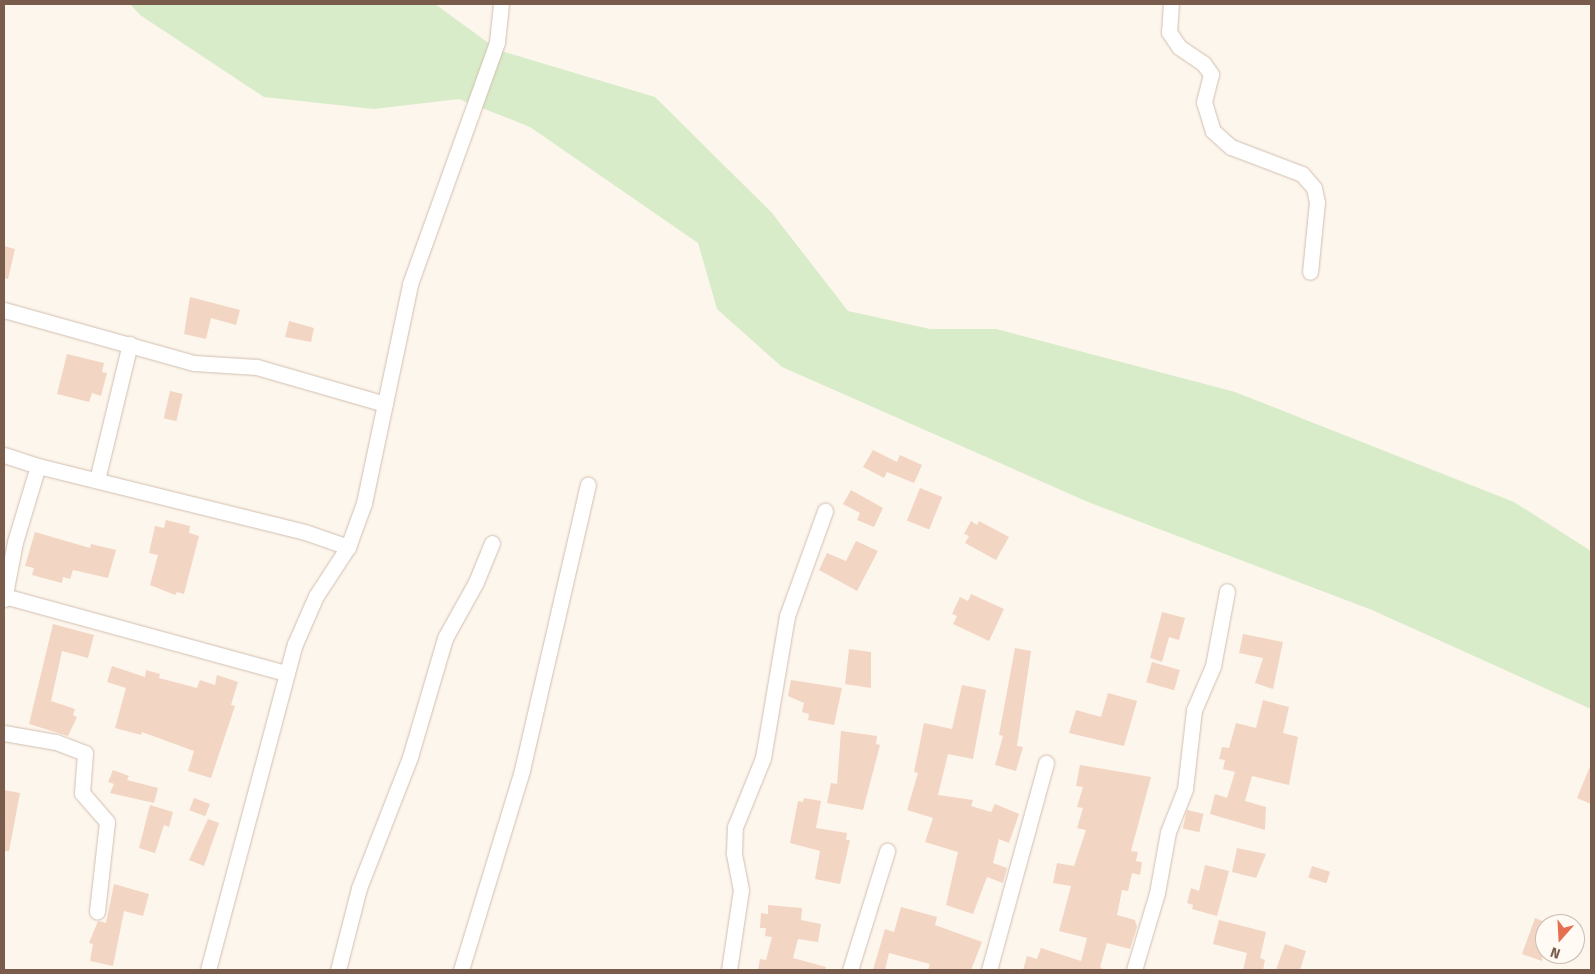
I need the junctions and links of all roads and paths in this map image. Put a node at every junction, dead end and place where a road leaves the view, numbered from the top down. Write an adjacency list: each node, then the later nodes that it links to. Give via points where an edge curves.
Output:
1 (501, 4): 6 (street, via 497,42 410,284)
2 (1170, 4): 3 (street, via 1169,32 1179,47 1203,63 1211,74 1204,102 1213,131 1232,147 1302,174 1314,188 1317,202)
3 (1310, 272)
4 (4, 310): 5 (street)
5 (130, 344): 6 (street, via 194,363 257,366); 9 (street)
6 (385, 404): 13 (street, via 364,503)
7 (4, 455): 8 (street)
8 (38, 466): 9 (street); 15 (street)
9 (97, 480): 13 (street)
10 (588, 485): 23 (street, via 522,770)
11 (825, 511): 24 (street, via 787,616 763,758 735,827 734,853 742,890)
12 (492, 543): 22 (street, via 476,582 445,638 410,757 359,888)
13 (348, 547): 16 (street, via 316,596)
14 (1227, 591): 27 (street, via 1213,666 1194,710 1185,790 1168,832 1157,893)
15 (4, 598): 16 (street)
16 (286, 673): 21 (street)
17 (4, 734): 20 (street, via 56,742 85,753 82,793 107,822)
18 (1046, 763): 26 (street)
19 (888, 851): 25 (street)
20 (97, 911)
21 (208, 970)
22 (338, 970)
23 (461, 970)
24 (729, 970)
25 (850, 970)
26 (989, 970)
27 (1134, 970)

